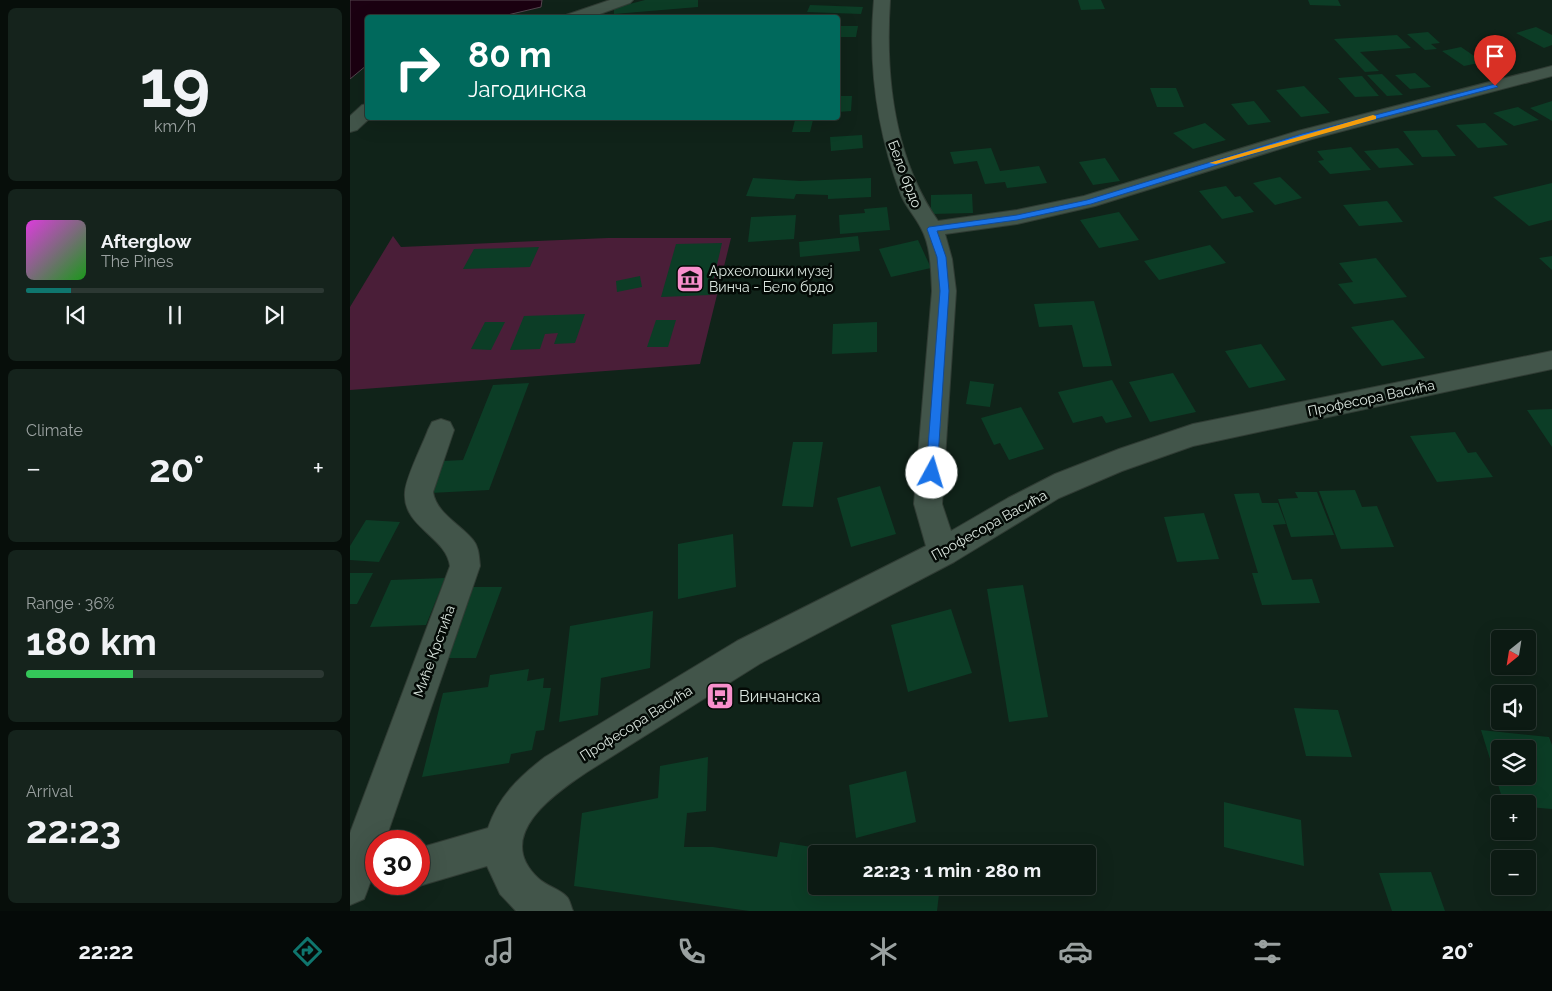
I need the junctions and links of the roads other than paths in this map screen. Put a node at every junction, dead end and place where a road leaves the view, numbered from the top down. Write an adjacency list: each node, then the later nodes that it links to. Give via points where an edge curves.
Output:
1 (625, 0): 3 (street)
2 (882, 0): 8 (street, Бело брдо, via 879,66 883,108 916,208)
3 (607, 3): 4 (street)
4 (579, 15)
5 (1552, 71): 8 (street, via 1305,135 1088,202 1017,217)
6 (365, 112): 7 (street)
7 (350, 126)
8 (932, 229): 11 (street, Бело брдо, via 941,257 944,291 928,504)
9 (1552, 360): 11 (street, Професора Васића, via 1193,435 1148,449 1064,483)
10 (441, 430): 15 (street, Миће Крстића, via 419,492 421,508 463,550 465,566)
11 (943, 552): 12 (street, Професора Васића, via 750,652 547,778 518,806)
12 (503, 843): 13 (street); 16 (street, via 504,863 522,892)
13 (430, 864)
14 (365, 882): 15 (street)
15 (350, 885)
16 (553, 911)

